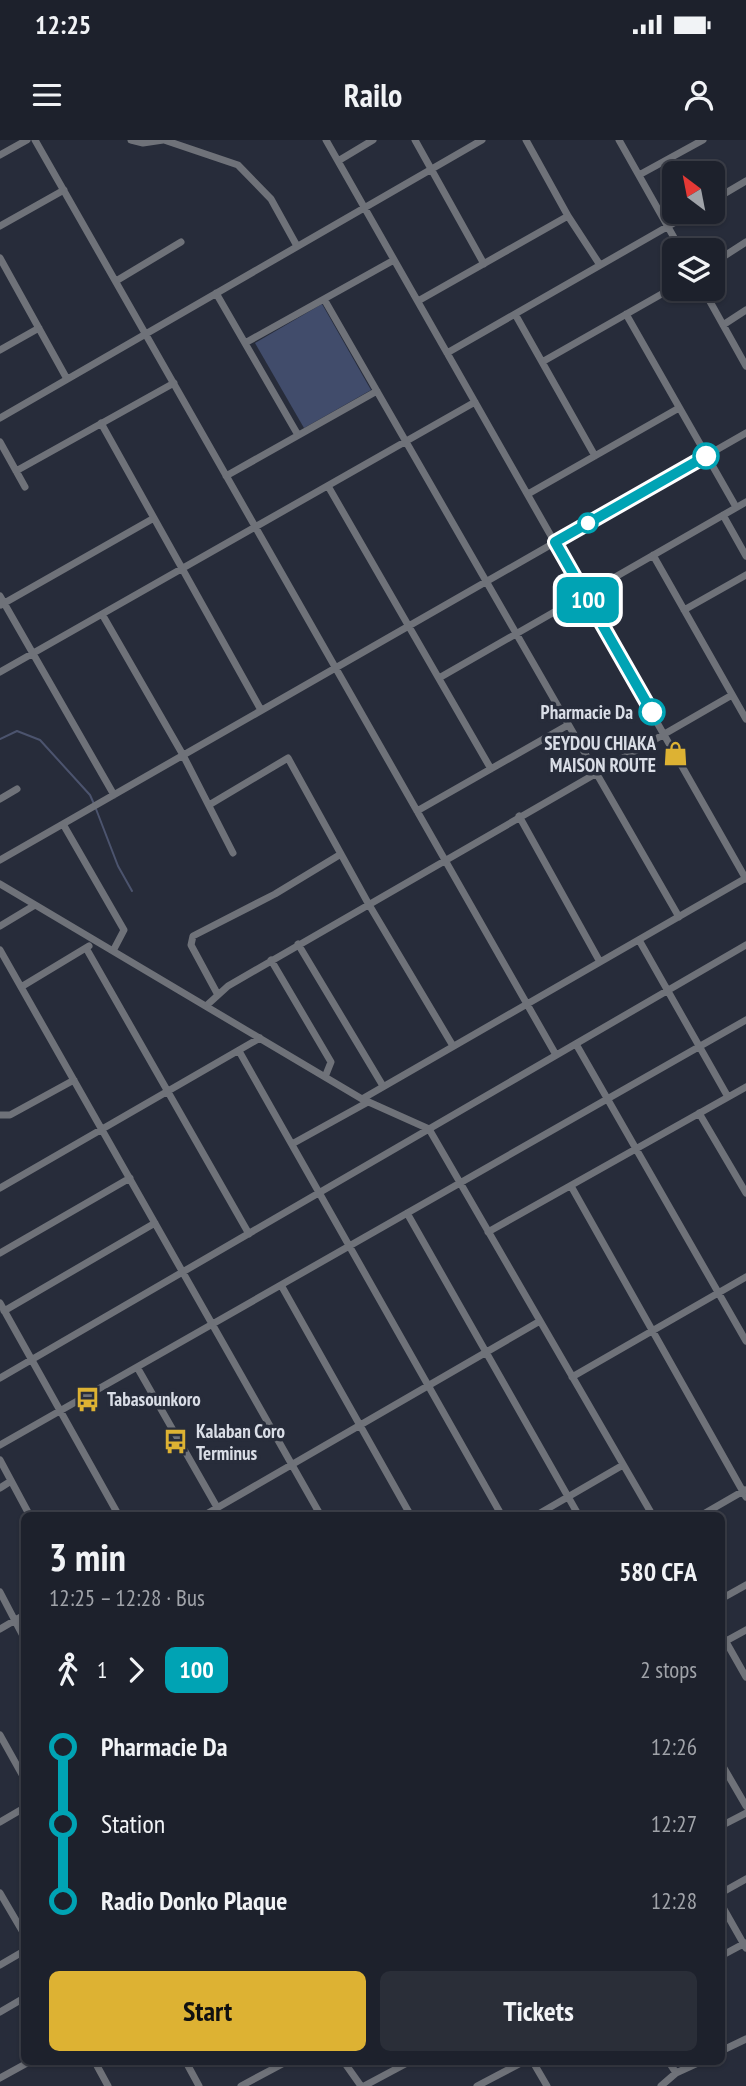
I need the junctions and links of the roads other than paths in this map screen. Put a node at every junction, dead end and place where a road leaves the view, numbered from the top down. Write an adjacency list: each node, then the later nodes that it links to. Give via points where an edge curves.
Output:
1 (27, 140): 12 (street)
2 (35, 140): 17 (street)
3 (131, 140): 4 (street)
4 (164, 140): 27 (street, via 238,164 271,199)
5 (326, 140): 13 (street)
6 (373, 140): 13 (street)
7 (415, 140): 14 (street)
8 (482, 140): 14 (street)
9 (526, 140): 20 (street)
10 (619, 140): 15 (street)
11 (703, 140): 15 (street)
12 (0, 155)
13 (338, 161): 19 (street)
14 (431, 170): 19 (street); 31 (street)
15 (639, 176): 23 (street)
16 (746, 181): 18 (street)
17 (64, 190): 22 (street); 33 (street)
18 (725, 193)
19 (364, 207): 27 (street); 30 (street)
20 (568, 216): 31 (street); 32 (street)
21 (671, 224): 23 (street)
22 (0, 226)
23 (667, 226): 24 (street); 32 (street)
24 (674, 238)
25 (181, 242): 33 (street)
26 (746, 242): 28 (street)
27 (297, 246): 34 (street)
28 (725, 256)
29 (0, 258): 43 (street)
30 (394, 260): 36 (street); 37 (street)
31 (484, 264): 37 (street)
32 (600, 265): 40 (street)
33 (116, 281): 44 (street)
34 (216, 293): 44 (street); 45 (street)
35 (662, 294): 41 (street)
36 (324, 299): 45 (street); 52 (street)
37 (418, 301): 47 (street)
38 (709, 301): 42 (street)
39 (746, 310): 42 (street)
40 (515, 314): 47 (street); 48 (street)
41 (626, 314): 48 (street); 54 (street)
42 (723, 325): 49 (street)
43 (39, 328): 46 (street); 50 (street)
44 (145, 333): 50 (street); 51 (street)
45 (245, 343): 58 (street)
46 (0, 350)
47 (447, 353): 53 (street)
48 (542, 362): 61 (street)
49 (746, 366)
50 (67, 379): 55 (street)
51 (174, 383): 56 (street); 64 (street)
52 (377, 391): 58 (street); 59 (street)
53 (475, 402): 59 (street); 67 (street)
54 (679, 408): 61 (street); 62 (street)
55 (0, 418)
56 (102, 423): 63 (street); 71 (street)
57 (746, 433): 62 (street)
58 (298, 435): 64 (street)
59 (405, 441): 65 (street); 78 (street)
60 (0, 442): 63 (street)
61 (595, 456): 67 (street)
62 (706, 456): 69 (street); 73 (street)
63 (16, 471): 66 (street)
64 (226, 476): 72 (street)
65 (328, 486): 72 (street); 83 (street)
66 (25, 487)
67 (528, 494): 73 (street)
68 (746, 502): 69 (street)
69 (736, 508): 70 (street)
70 (723, 515): 74 (street); 75 (street)
71 (154, 518): 76 (street); 80 (street)
72 (256, 527): 76 (street); 86 (street)
73 (555, 542): 78 (street); 79 (street)
74 (653, 555): 79 (street); 81 (street)
75 (746, 556)
76 (182, 568): 82 (street); 90 (street)
77 (746, 575): 81 (street)
78 (486, 581): 83 (street); 84 (street)
79 (585, 595): 84 (street); 93 (street)
80 (1, 601): 85 (street)
81 (684, 610): 89 (street)
82 (102, 614): 85 (street); 94 (street)
83 (409, 626): 86 (street); 88 (street)
84 (516, 634): 88 (street); 92 (street)
85 (33, 653): 87 (street); 98 (street)
86 (336, 668): 90 (street); 101 (street)
87 (0, 672)
88 (439, 678): 95 (street)
89 (732, 695): 91 (street); 93 (street)
90 (261, 710): 94 (street)
91 (746, 719)
92 (568, 725): 95 (street); 96 (street)
93 (665, 736): 96 (street); 108 (street)
94 (183, 755): 98 (street); 100 (street)
95 (491, 769): 101 (street)
96 (596, 773): 102 (street); 112 (street)
97 (17, 789): 99 (street)
98 (114, 795): 103 (street)
99 (0, 799)
100 (209, 805): 104 (street); 105 (street, via 288,758)
101 (417, 811): 107 (street)
102 (519, 816): 107 (street); 122 (street)
103 (63, 824): 106 (street); 120 (street, via 124,930)
104 (233, 853)
105 (341, 854): 110 (street); 125 (street, via 193,936 191,945)
106 (0, 860)
107 (445, 860): 110 (street); 126 (street)
108 (746, 878): 112 (street)
109 (0, 884): 111 (street)
110 (368, 903): 116 (street); 131 (street)
111 (35, 905): 113 (street); 115 (street)
112 (679, 917): 114 (street)
113 (0, 926)
114 (639, 940): 122 (street); 124 (street)
115 (96, 941): 118 (street); 120 (street)
116 (298, 944): 121 (street); 137 (street)
117 (746, 945): 124 (street)
118 (86, 948): 123 (street); 139 (street)
119 (0, 950): 123 (street)
120 (113, 951): 127 (street)
121 (271, 960): 125 (street); 135 (street, via 331,1062)
122 (600, 962): 126 (street)
123 (21, 987): 136 (street)
124 (668, 991): 130 (street); 132 (street)
125 (218, 995): 127 (street)
126 (527, 1004): 131 (street); 134 (street)
127 (206, 1006): 129 (street)
128 (746, 1020): 132 (street)
129 (260, 1038): 133 (street); 135 (street)
130 (576, 1044): 134 (street); 141 (street)
131 (453, 1046): 137 (street)
132 (699, 1046): 140 (street); 141 (street)
133 (239, 1051): 139 (street); 147 (street)
134 (556, 1055): 146 (street)
135 (325, 1077): 142 (street)
136 (74, 1080): 144 (street, via 10,1115); 145 (street)
137 (383, 1086): 142 (street)
138 (746, 1087): 140 (street)
139 (167, 1092): 145 (street); 158 (street)
140 (728, 1097): 143 (street)
141 (607, 1099): 148 (street); 150 (street)
142 (365, 1100): 146 (street); 147 (street)
143 (699, 1113): 148 (street); 154 (street)
144 (0, 1115)
145 (102, 1129): 149 (street); 152 (street)
146 (429, 1129): 150 (street); 153 (street)
147 (292, 1144): 153 (street)
148 (636, 1149): 151 (street); 164 (street)
149 (130, 1178): 156 (street); 160 (street)
150 (460, 1183): 155 (street); 157 (street)
151 (571, 1186): 157 (street); 169 (street)
152 (0, 1188)
153 (319, 1193): 158 (street); 159 (street)
154 (746, 1193)
155 (407, 1213): 159 (street); 171 (street)
156 (155, 1223): 161 (street); 166 (street)
157 (488, 1232): 167 (street)
158 (249, 1234): 161 (street)
159 (349, 1246): 163 (street); 176 (street)
160 (0, 1253)
161 (183, 1272): 168 (street); 172 (street)
162 (746, 1277): 164 (street)
163 (281, 1285): 168 (street); 178 (street)
164 (718, 1293): 169 (street); 170 (street)
165 (0, 1303): 166 (street)
166 (4, 1311): 172 (street)
167 (540, 1321): 171 (street); 174 (street)
168 (212, 1324): 173 (street); 181 (street)
169 (652, 1331): 174 (street); 185 (street)
170 (746, 1341)
171 (486, 1353): 176 (street); 186 (street)
172 (32, 1360): 175 (street); 177 (street)
173 (137, 1367): 177 (street); 187 (street)
174 (572, 1377): 182 (street)
175 (0, 1378)
176 (429, 1386): 178 (street); 194 (street)
177 (60, 1410): 179 (street); 189 (street)
178 (361, 1426): 181 (street); 193 (street)
179 (0, 1445)
180 (0, 1460): 183 (street)
181 (293, 1465): 187 (street); 192 (street)
182 (624, 1465): 186 (street); 197 (street)
183 (12, 1481): 184 (street); 188 (street)
184 (0, 1488)
185 (745, 1493): 198 (street)
186 (569, 1497): 195 (street); 196 (street)
187 (217, 1508): 190 (street); 191 (street)
188 (28, 1512)
189 (118, 1512)
190 (210, 1512)
191 (220, 1512)
192 (319, 1512)
193 (409, 1512)
194 (500, 1512)
195 (543, 1512)
196 (577, 1512)
197 (651, 1512)
198 (709, 1512)
199 (746, 1585): 201 (street)
200 (0, 1592): 203 (street)
201 (725, 1598)
202 (21, 1617): 203 (street)
203 (15, 1621): 204 (street); 206 (street)
204 (0, 1629)
205 (746, 1630): 207 (street)
206 (21, 1632)
207 (726, 1641): 208 (street)
208 (746, 1677)
209 (0, 1735): 211 (street)
210 (725, 1770): 212 (street)
211 (21, 1773)
212 (746, 1806)
213 (21, 1810): 215 (street)
214 (746, 1813): 216 (street)
215 (0, 1822)
216 (725, 1824)
217 (746, 1879): 218 (street)
218 (725, 1891)
219 (0, 1893): 221 (street)
220 (725, 1911): 222 (street)
221 (21, 1929)
222 (745, 1945): 224 (street)
223 (21, 1953): 225 (street)
224 (725, 1954)
225 (0, 1965)
226 (21, 2000): 227 (street)
227 (0, 2012)
228 (746, 2039): 229 (street)
229 (725, 2049)
230 (24, 2065): 243 (street)
231 (97, 2065): 244 (street)
232 (188, 2065): 245 (street)
233 (267, 2065): 241 (street)
234 (280, 2065): 241 (street)
235 (346, 2065): 247 (street)
236 (403, 2065): 247 (street)
237 (517, 2065): 248 (street)
238 (535, 2065): 249 (street)
239 (671, 2065): 242 (street)
240 (693, 2065): 242 (street)
241 (270, 2070): 246 (street)
242 (676, 2073): 250 (street)
243 (0, 2078)
244 (108, 2086)
245 (199, 2086)
246 (241, 2086)
247 (363, 2086)
248 (477, 2086)
249 (547, 2086)
250 (661, 2086)

